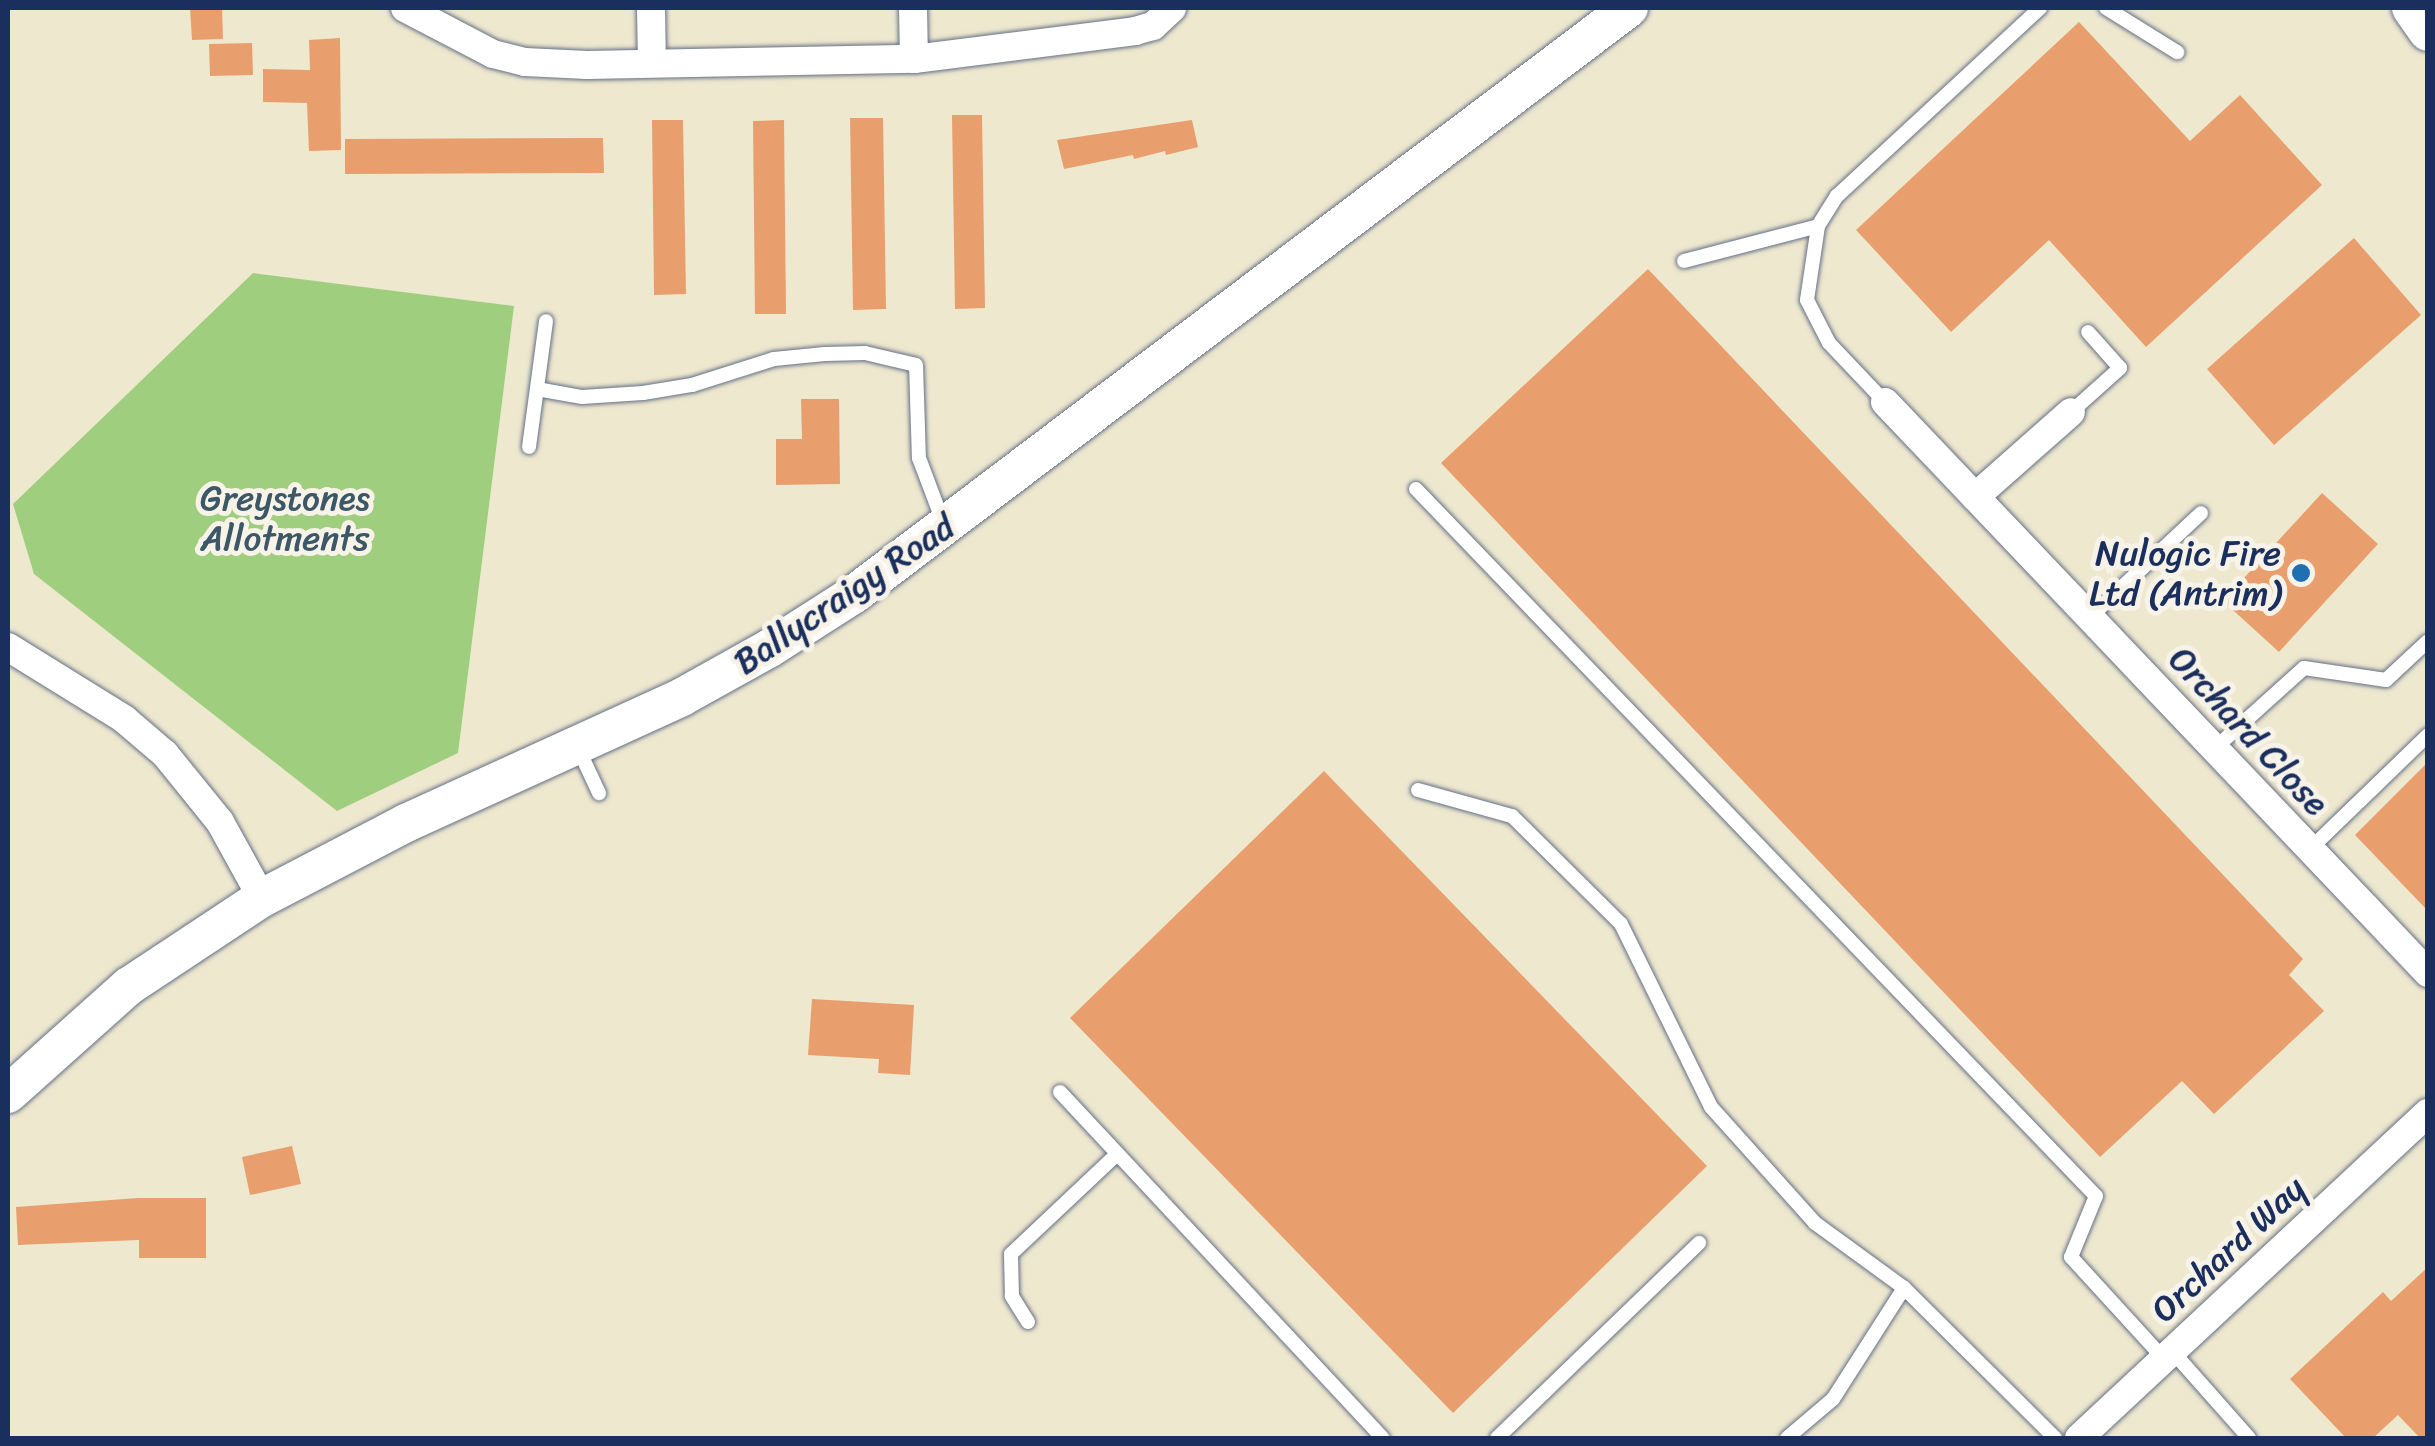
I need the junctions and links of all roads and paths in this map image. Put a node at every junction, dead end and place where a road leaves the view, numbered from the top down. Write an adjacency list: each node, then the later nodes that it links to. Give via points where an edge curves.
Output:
1 (405, 8): 12 (street, via 466,44 508,59)
2 (651, 8): 12 (street)
3 (913, 8): 11 (street)
4 (1172, 8): 11 (street, via 1135,32)
5 (1628, 8): 24 (main road, Ballycraigy Road)
6 (2040, 8): 13 (lane, via 1837,196)
7 (2106, 8): 10 (lane)
8 (2411, 8): 9 (main road)
9 (2428, 32)
10 (2177, 52)
11 (914, 59): 12 (street)
12 (652, 63)
13 (1818, 226): 14 (lane); 18 (lane, via 1808,300 1829,343)
14 (1684, 261)
15 (546, 321): 17 (lane)
16 (2088, 332): 19 (lane, via 2120,368)
17 (537, 389): 20 (lane); 24 (lane, via 643,394 774,360 825,354 865,353 916,365 919,458)
18 (1885, 402): 22 (street, Orchard Close)
19 (2071, 412): 22 (street)
20 (529, 447)
21 (1416, 489): 43 (lane, via 2096,1196 2070,1258)
22 (1975, 498): 25 (street, Orchard Close)
23 (2201, 513): 25 (lane)
24 (946, 528): 29 (main road, Ballycraigy Road, via 770,648)
25 (2090, 618): 30 (street, Orchard Close)
26 (2428, 641): 30 (lane, via 2386,680 2304,668)
27 (8, 647): 34 (street, via 158,746 220,822)
28 (2428, 736): 33 (lane)
29 (578, 747): 32 (lane); 34 (main road, Ballycraigy Road, via 406,823)
30 (2214, 749): 33 (street, Orchard Close)
31 (1418, 790): 41 (lane, via 1512,816 1620,924 1710,1107 1814,1223)
32 (598, 793)
33 (2310, 849): 35 (street, Orchard Close)
34 (262, 898): 37 (main road, Ballycraigy Road, via 129,986)
35 (2428, 973)
36 (1060, 1092): 39 (lane)
37 (8, 1094)
38 (2428, 1114): 43 (street, Orchard Way)
39 (1117, 1154): 42 (lane, via 1011,1254 1012,1296); 44 (lane)
40 (1699, 1244): 45 (lane)
41 (1904, 1288): 46 (lane, via 1833,1399); 47 (lane)
42 (1028, 1322)
43 (2169, 1356): 48 (street, Orchard Way); 49 (lane)
44 (1384, 1438)
45 (1497, 1438)
46 (1787, 1438)
47 (2055, 1438)
48 (2080, 1438)
49 (2249, 1438)

